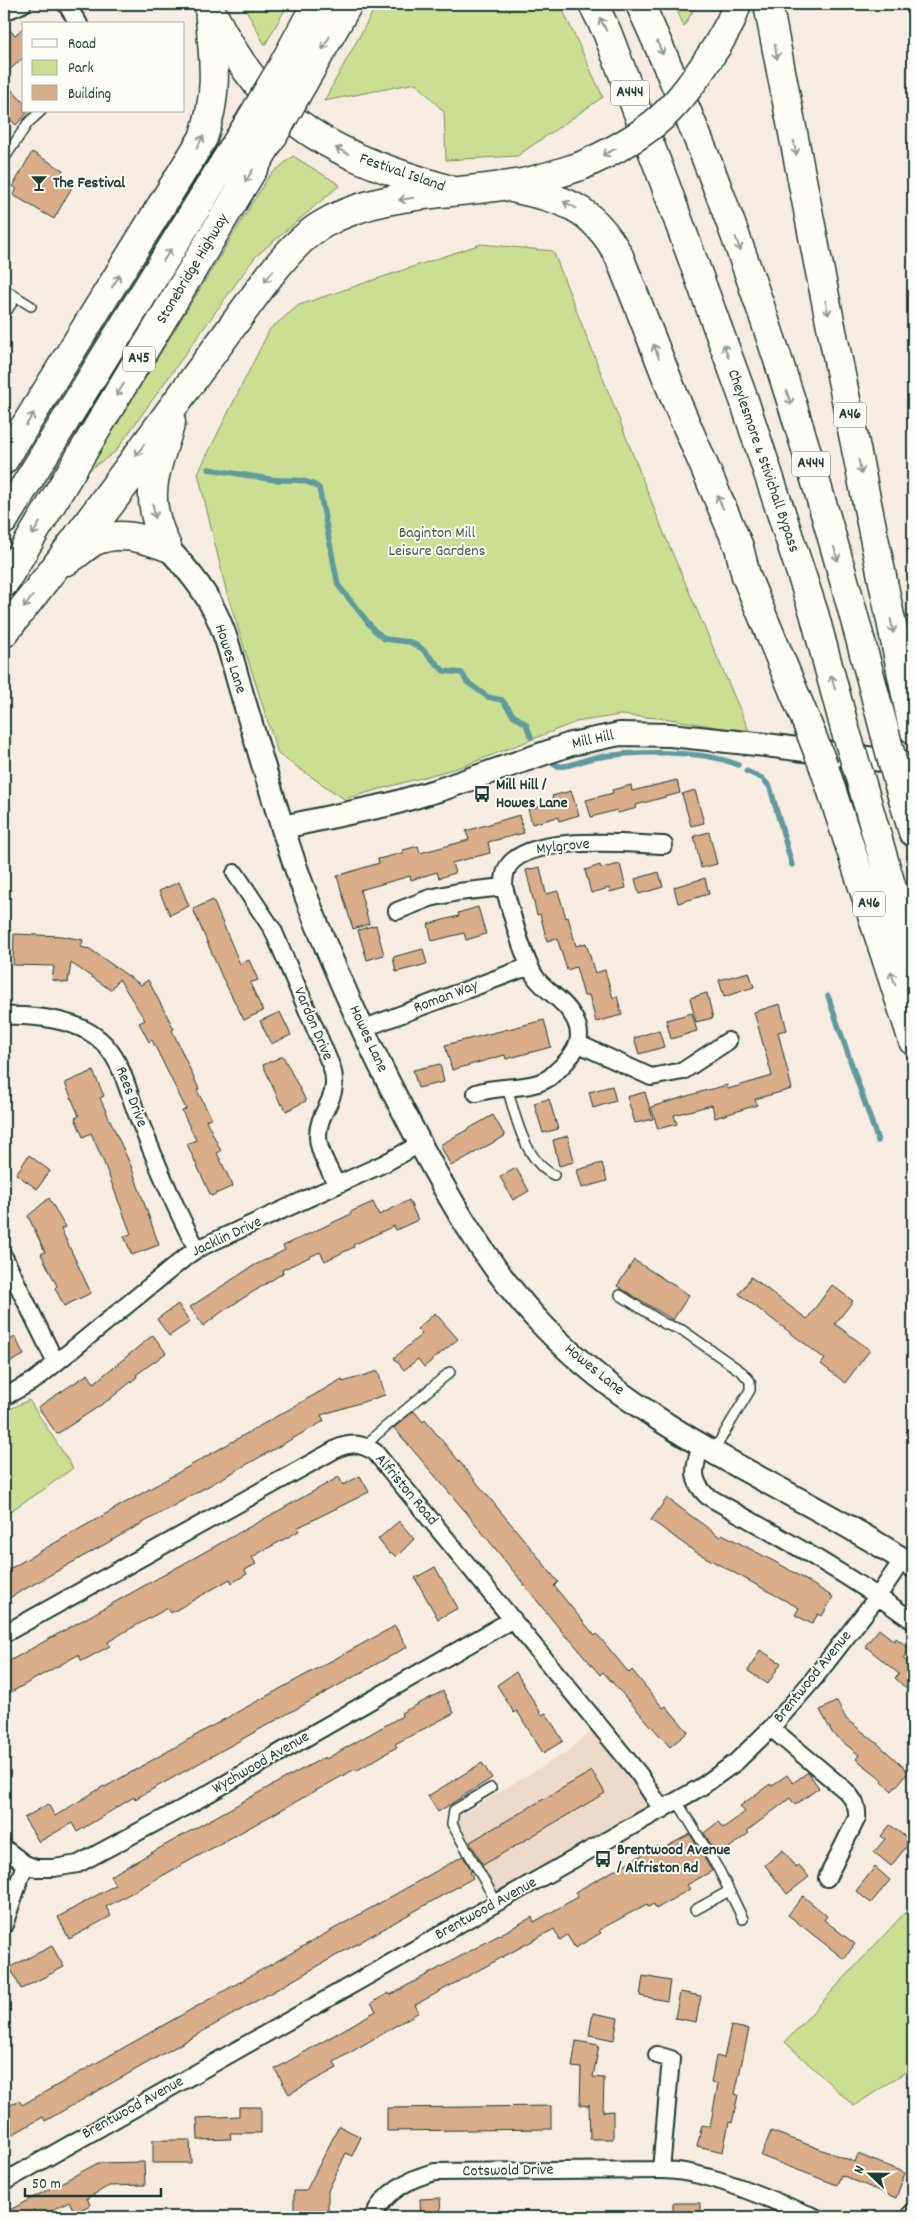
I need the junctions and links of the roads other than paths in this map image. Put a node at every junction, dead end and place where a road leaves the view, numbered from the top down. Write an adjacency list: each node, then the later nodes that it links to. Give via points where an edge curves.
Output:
1 (23, 4): 10 (street)
2 (66, 4): 11 (street)
3 (316, 4): 23 (highway, Stonebridge Highway / A45, one-way to 3, bridge, via 253,116)
4 (348, 4): 27 (highway, Stonebridge Highway / A45, one-way to 27, bridge, via 274,134)
5 (592, 4): 29 (highway, Cheylesmore & Stivichall Bypass / A444, one-way to 5, via 814,613 744,400 607,32)
6 (640, 4): 32 (highway, A444, one-way to 32, bridge, via 722,198 813,470 885,733)
7 (737, 4): 14 (highway, Festival Island, one-way to 14, bridge, via 717,46 664,116 621,146 581,166 540,179)
8 (768, 4): 30 (highway, A46, one-way to 30)
9 (209, 5): 15 (highway, Festival Island, one-way to 9, via 356,158 285,114 246,70); 22 (highway, one-way to 9, via 203,138 215,85)
10 (4, 12)
11 (78, 22)
12 (40, 112): 13 (lane, via 28,123)
13 (4, 159)
14 (498, 186): 15 (highway, Festival Island); 29 (highway, A46, one-way to 14, via 756,571 739,547 674,396 619,256 607,235 586,214 563,201)
15 (454, 191): 20 (highway, one-way to 20, via 354,209 323,224 304,238 275,268)
16 (4, 289): 17 (lane)
17 (16, 296): 18 (lane); 19 (lane)
18 (31, 306)
19 (4, 316)
20 (179, 397): 21 (highway); 26 (highway, one-way to 26)
21 (160, 455): 24 (lane); 25 (highway, one-way to 25, via 152,490 153,510)
22 (4, 460)
23 (4, 520)
24 (93, 542): 25 (highway, via 125,536 147,539); 26 (highway)
25 (167, 547): 33 (main road, Howes Lane, via 199,584 221,625)
26 (53, 570): 28 (highway, one-way to 28)
27 (4, 583)
28 (4, 633)
29 (824, 725): 31 (highway, Cheylesmore & Stivichall Bypass / A444, bridge); 31 (highway, A46, bridge)
30 (913, 729)
31 (840, 769): 39 (highway, Cheylesmore & Stivichall Bypass / A444); 44 (highway, A46, one-way to 31)
32 (905, 771): 33 (main road, Mill Hill, via 756,744 670,735 620,734 571,744 390,804); 34 (highway, A444)
33 (283, 826): 43 (main road, Howes Lane, via 322,940)
34 (913, 832)
35 (664, 845): 37 (street, Mylgrove, via 563,844 530,850 508,866)
36 (235, 873): 51 (street, Vardon Drive, via 273,930 332,1068 335,1087 318,1134 321,1150)
37 (504, 887): 38 (street, via 430,898); 41 (street)
38 (397, 911)
39 (904, 930): 40 (highway, A46)
40 (913, 961)
41 (530, 966): 43 (street, Roman Way); 46 (street, via 536,978 572,1013 578,1028)
42 (4, 1016): 52 (street, Rees Drive, via 66,1023 90,1032 105,1044 117,1061 182,1222)
43 (362, 1029): 49 (main road, Howes Lane)
44 (913, 1041)
45 (728, 1042): 46 (street, via 683,1071 651,1077)
46 (579, 1044): 47 (street, via 569,1060 547,1080)
47 (506, 1087): 48 (street); 50 (lane, via 518,1128 545,1171)
48 (476, 1093)
49 (420, 1144): 51 (street, Jacklin Drive); 59 (main road, Howes Lane, via 477,1242 533,1315 601,1377 639,1406)
50 (554, 1175)
51 (336, 1184): 52 (street, Jacklin Drive)
52 (197, 1249): 55 (street, Jacklin Drive)
53 (4, 1257): 55 (street)
54 (620, 1294): 59 (lane, via 665,1324 682,1330 750,1381 750,1390)
55 (56, 1363): 57 (street, Jacklin Drive)
56 (450, 1372): 58 (lane)
57 (4, 1397)
58 (366, 1446): 62 (street, Alfriston Road, via 375,1452); 64 (street, Alfriston Road, via 349,1444 338,1448)
59 (707, 1448): 60 (main road, Howes Lane); 61 (street, via 696,1466 695,1479 707,1496)
60 (908, 1563): 61 (street, Brentwood Avenue)
61 (878, 1596): 63 (street); 65 (street, Brentwood Avenue)
62 (513, 1619): 68 (street, Alfriston Road, via 639,1774); 70 (street, Wychwood Avenue, via 97,1856 78,1864 54,1868)
63 (913, 1621)
64 (4, 1634)
65 (771, 1728): 67 (street, Brentwood Avenue, via 736,1762); 71 (street, via 846,1791 858,1810)
66 (491, 1788): 73 (lane, via 454,1810 452,1824)
67 (678, 1801): 68 (street, Brentwood Avenue); 72 (lane)
68 (662, 1810): 73 (street, Brentwood Avenue)
69 (4, 1848): 70 (street, Wychwood Avenue)
70 (25, 1864): 76 (street)
71 (827, 1878)
72 (729, 1891): 74 (lane); 75 (lane)
73 (497, 1903): 79 (street, Brentwood Avenue)
74 (695, 1910)
75 (742, 1919)
76 (4, 1924)
77 (657, 2055): 78 (street, via 671,2060)
78 (661, 2170): 81 (street, Cotswold Drive, via 702,2175); 82 (street, Cotswold Drive, via 435,2172 420,2175 399,2187)
79 (4, 2182)
80 (913, 2212): 84 (street)
81 (796, 2214): 83 (street, Cotswold Drive)
82 (373, 2217)
83 (815, 2217)
84 (908, 2217)

